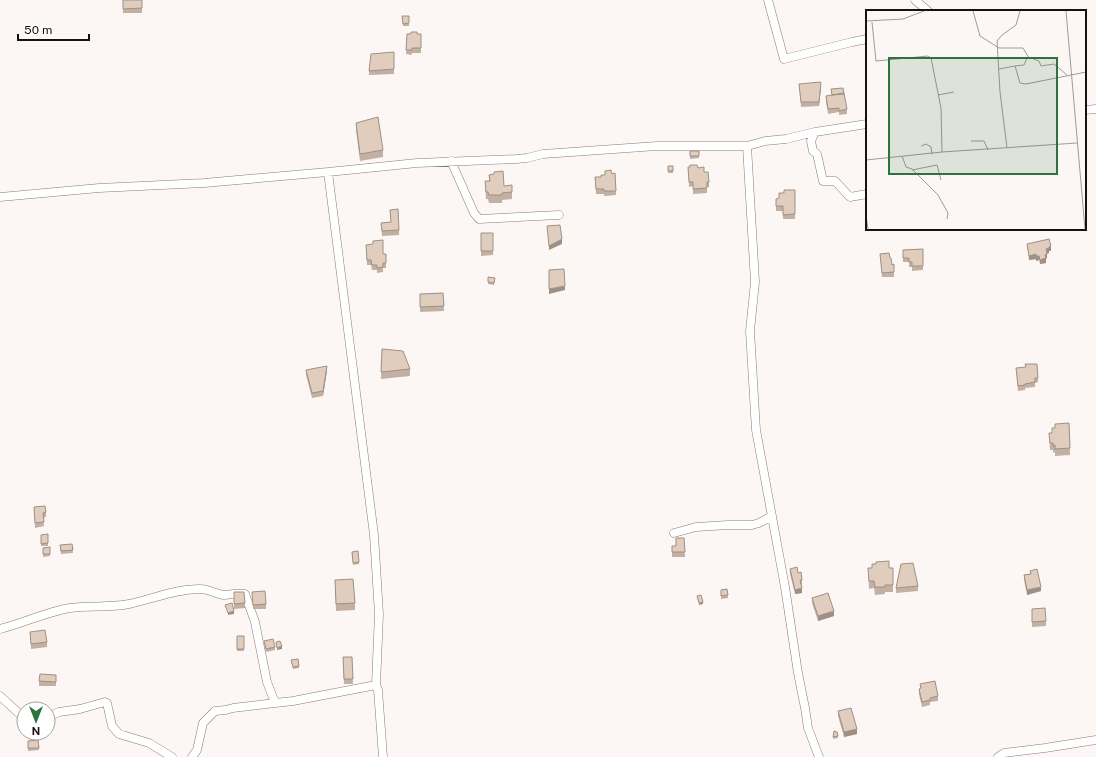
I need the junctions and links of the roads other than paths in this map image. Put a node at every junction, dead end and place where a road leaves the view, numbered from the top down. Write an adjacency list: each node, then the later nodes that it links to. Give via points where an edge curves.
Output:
1 (768, 0): 4 (street, via 784,59)
2 (915, 0): 3 (street)
3 (927, 10)
4 (866, 39)
5 (1096, 109): 6 (street)
6 (1086, 110)
7 (866, 124): 8 (street)
8 (815, 132): 9 (street); 12 (street, via 811,141 812,151 817,154 823,181 835,181 850,196)
9 (747, 146): 10 (street, via 657,146 543,154 516,159); 15 (street, via 755,282 750,331 756,430)
10 (451, 161): 11 (street); 14 (street, via 479,219)
11 (328, 172): 13 (street); 18 (street, via 374,535 379,614)
12 (866, 194)
13 (0, 197)
14 (559, 215)
15 (772, 516): 16 (street, via 752,525 696,527); 27 (street, via 808,728)
16 (674, 533)
17 (0, 629): 20 (street, via 54,611 127,604 166,593 201,589 223,595 245,594 255,622)
18 (376, 685): 20 (street); 26 (street)
19 (0, 696): 21 (street)
20 (275, 703): 25 (street, via 215,711 203,723 198,750)
21 (16, 711)
22 (56, 713): 24 (street, via 107,703 112,726 119,734 149,744)
23 (1096, 740): 28 (street, via 1004,753)
24 (172, 757)
25 (192, 757)
26 (383, 757)
27 (819, 757)
28 (998, 757)

